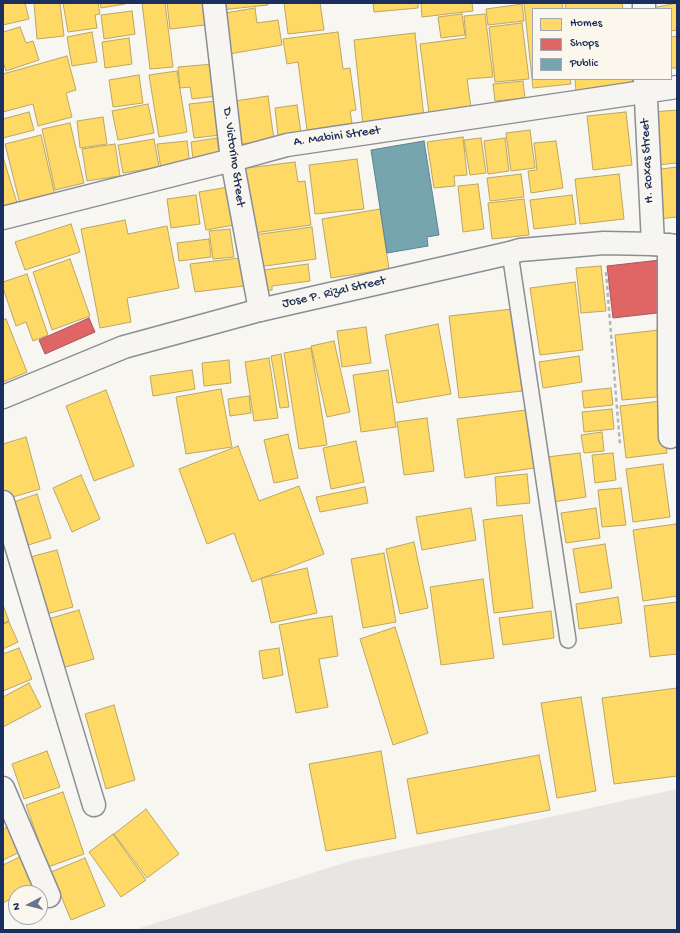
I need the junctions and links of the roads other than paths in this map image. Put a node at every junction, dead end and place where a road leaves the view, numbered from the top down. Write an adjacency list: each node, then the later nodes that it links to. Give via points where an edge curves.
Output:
1 (214, 3): 4 (street, D. Victorino Street)
2 (645, 85): 3 (street, A. Mabini Street); 4 (street, A. Mabini Street, via 287,145); 6 (street, H. Roxas Street)
3 (677, 87)
4 (232, 160): 5 (street, A. Mabini Street); 8 (street, D. Victorino Street)
5 (3, 218)
6 (666, 245): 7 (street, Jose P. Rizal Street, via 604,243); 10 (street, H. Roxas Street)
7 (510, 253): 8 (street, Jose P. Rizal Street); 12 (lane)
8 (260, 310): 9 (street, Jose P. Rizal Street, via 124,347)
9 (3, 397)
10 (670, 437)
11 (3, 502): 14 (street)
12 (568, 640)
13 (3, 788): 15 (street)
14 (94, 805)
15 (49, 896)

